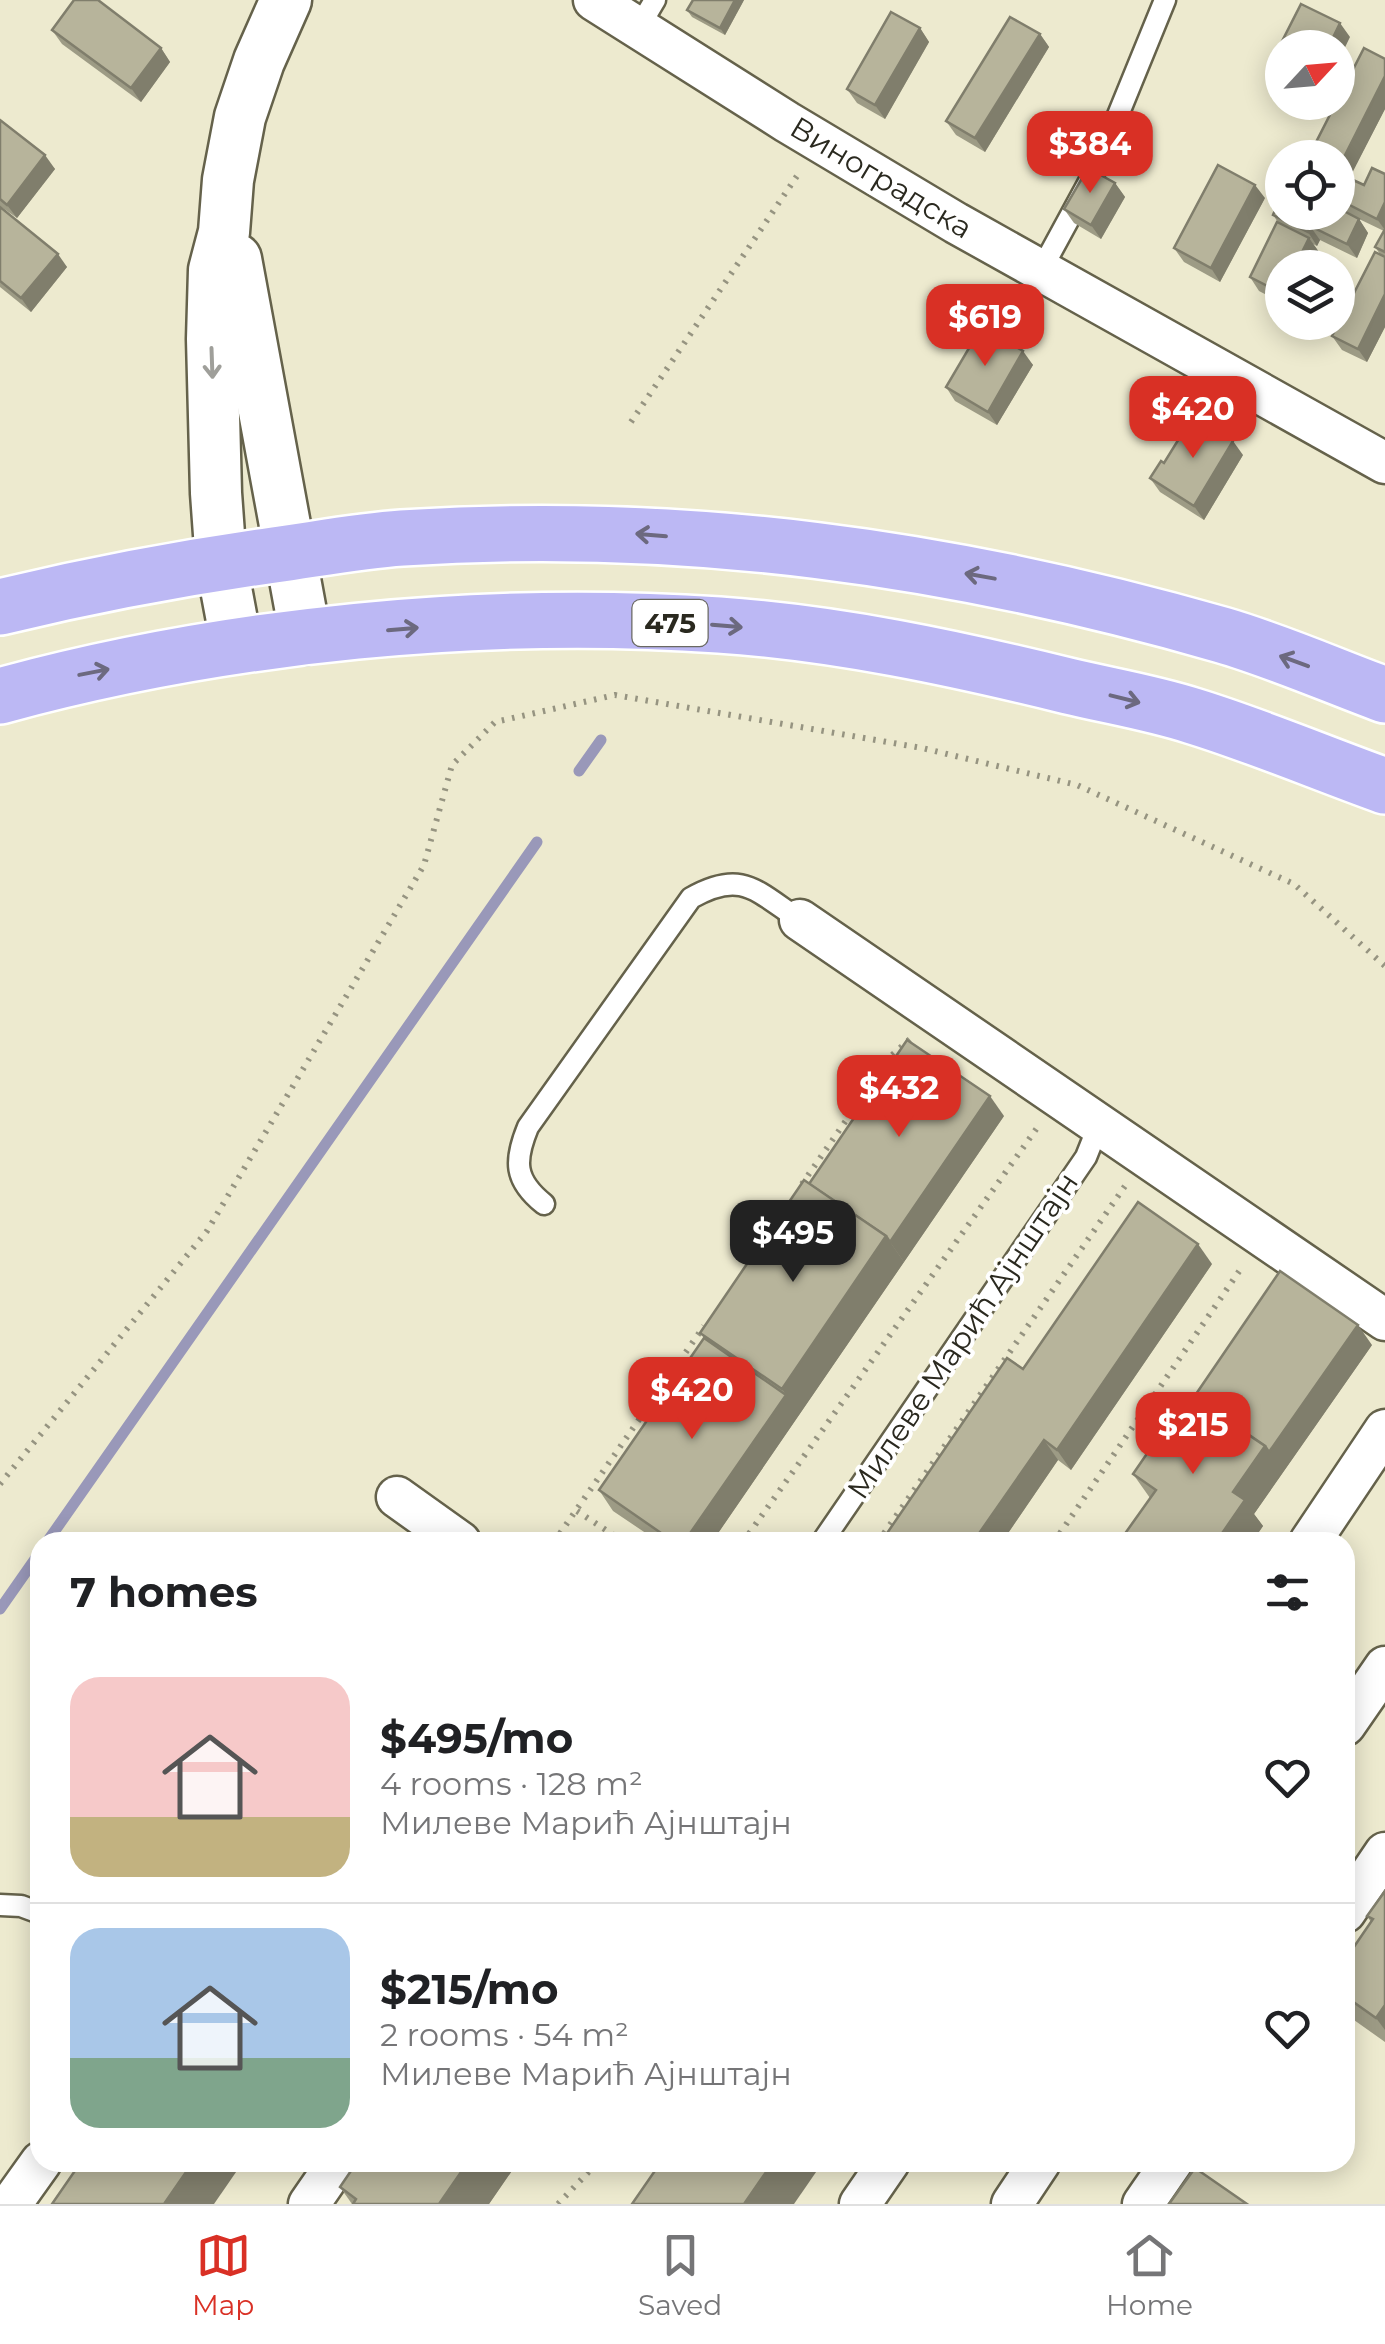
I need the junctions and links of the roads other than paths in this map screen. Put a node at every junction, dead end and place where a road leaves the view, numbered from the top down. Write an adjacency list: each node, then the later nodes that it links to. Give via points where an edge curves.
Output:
1 (286, 0): 5 (street, via 240,117)
2 (595, 0): 4 (street, Виноградска)
3 (1165, 0): 6 (lane, via 1096,169)
4 (647, 14): 6 (street, Виноградска, via 820,142)
5 (224, 232): 8 (street, via 238,264); 9 (street, one-way to 9, via 214,270 212,338)
6 (1040, 272): 7 (street, Виноградска)
7 (1385, 462)
8 (291, 552): 9 (highway); 11 (street); 13 (highway, one-way to 8, via 1226,637 1086,599 852,553 577,533 401,538)
9 (221, 562): 10 (highway); 12 (street)
10 (0, 607)
11 (306, 639): 12 (highway, 475); 15 (highway, 475, one-way to 15, via 510,621 721,625 843,639 973,662 1192,716)
12 (237, 647): 14 (highway, 475, one-way to 12, via 75,675)
13 (1385, 695)
14 (0, 696)
15 (1385, 786)
16 (800, 920): 17 (street); 18 (lane, via 734,881 690,898 528,1127 518,1150 519,1172)
17 (1092, 1142): 19 (street, via 1262,1237); 23 (lane, Милеве Марић Ајнштајн)
18 (544, 1204)
19 (1385, 1320)
20 (1385, 1430): 24 (street)
21 (396, 1498): 22 (street)
22 (445, 1532)
23 (829, 1532)
24 (1317, 1532)
25 (1385, 1668): 26 (street)
26 (1355, 1711)
27 (1385, 1853): 28 (street)
28 (1355, 1897)
29 (0, 1905): 30 (lane)
30 (30, 1909)
31 (34, 2172): 36 (street)
32 (331, 2172): 37 (street)
33 (882, 2172): 38 (street)
34 (1033, 2172): 39 (street)
35 (1165, 2172): 40 (street)
36 (12, 2204)
37 (309, 2204)
38 (860, 2204)
39 (1012, 2204)
40 (1143, 2204)

